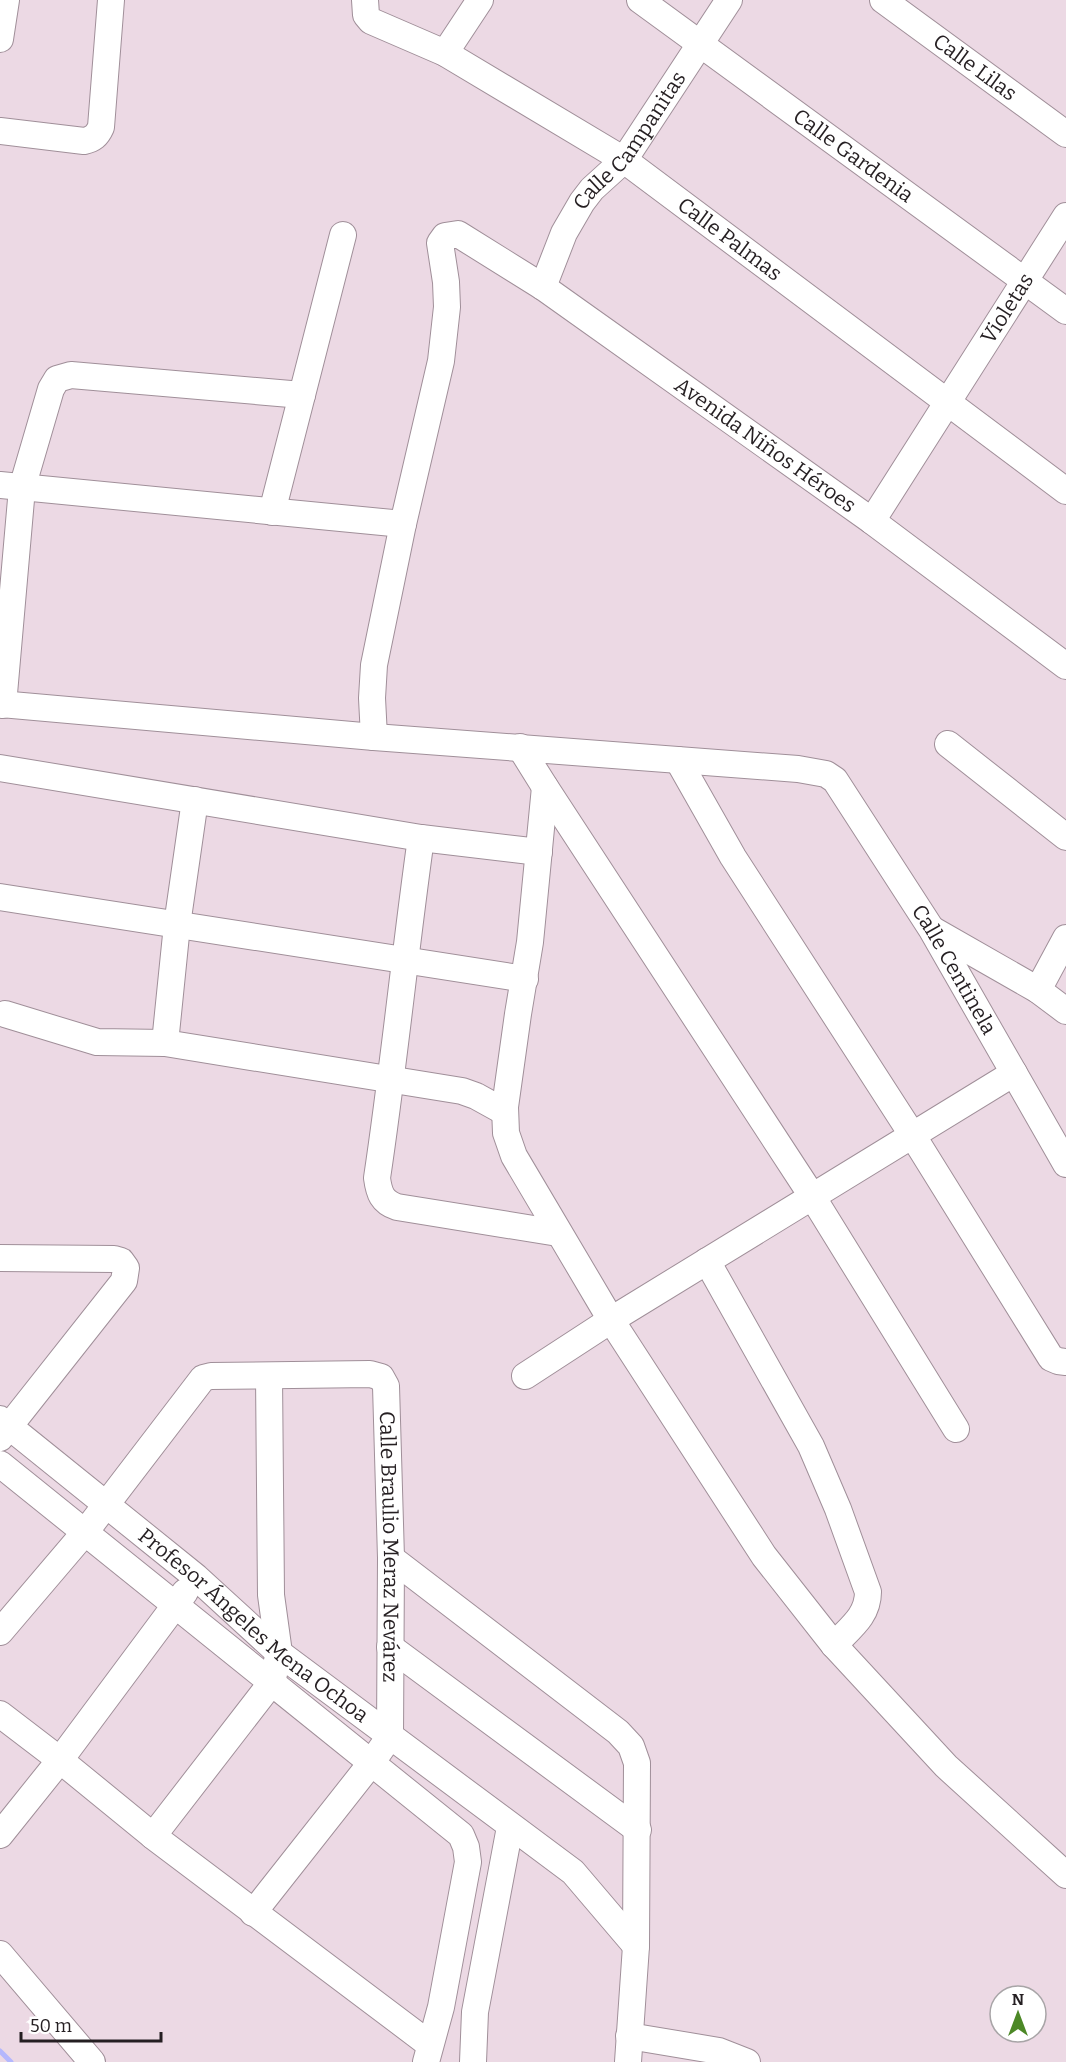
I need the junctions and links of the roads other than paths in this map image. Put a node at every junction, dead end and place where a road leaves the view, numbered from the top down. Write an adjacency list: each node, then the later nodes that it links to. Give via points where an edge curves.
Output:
1 (6, 0): 8 (street)
2 (111, 0): 11 (street, via 98,134 84,141)
3 (480, 0): 10 (street)
4 (640, 0): 9 (street, Calle Gardenia)
5 (729, 0): 9 (street, Calle Campanitas)
6 (883, 0): 12 (street, Calle Lilas)
7 (368, 10): 10 (street, Calle Palmas)
8 (0, 39)
9 (699, 43): 13 (street, Calle Campanitas); 16 (street, Calle Gardenia)
10 (445, 53): 13 (street, Calle Palmas)
11 (0, 131)
12 (1066, 134)
13 (624, 160): 17 (street, Calle Campanitas, via 592,189 577,209); 20 (street, Calle Palmas)
14 (1066, 216): 16 (street, Violetas)
15 (343, 235): 19 (street)
16 (1025, 280): 18 (street, Calle Gardenia); 20 (street, Violetas)
17 (543, 287): 24 (street, Avenida Niños Héroes); 25 (street, Avenida Niños Héroes, via 458,234 445,236 440,243 447,298 441,361)
18 (1066, 311)
19 (302, 395): 21 (street, via 71,375 57,379); 23 (street)
20 (947, 402): 22 (street, Calle Palmas); 24 (street, Violetas)
21 (11, 486): 23 (street); 27 (street)
22 (1066, 491)
23 (272, 512): 25 (street)
24 (872, 520): 26 (street, Avenida Niños Héroes)
25 (403, 524): 28 (street, via 374,665)
26 (1066, 666)
27 (1, 704): 28 (street)
28 (374, 737): 30 (street)
29 (948, 744): 35 (street)
30 (520, 747): 31 (street); 33 (street)
31 (678, 760): 40 (street, Calle Centinela, via 812,770 835,780); 51 (street, via 733,857)
32 (0, 768): 34 (street)
33 (545, 787): 37 (street); 53 (street)
34 (195, 800): 36 (street); 39 (street)
35 (1066, 837)
36 (421, 838): 37 (street); 42 (street)
37 (539, 852): 43 (street)
38 (0, 897): 39 (street)
39 (177, 925): 42 (street); 47 (street)
40 (932, 930): 44 (street); 48 (street, Calle Centinela)
41 (1066, 938): 44 (street)
42 (404, 960): 43 (street); 49 (street)
43 (525, 979): 50 (street)
44 (1038, 990): 45 (street)
45 (1066, 1011)
46 (5, 1014): 47 (street, via 97,1042)
47 (165, 1043): 49 (street)
48 (1014, 1073): 51 (street); 52 (street, Calle Centinela)
49 (392, 1078): 50 (street, via 462,1091); 54 (street, via 377,1178 382,1198 397,1207)
50 (506, 1112): 54 (street, via 509,1146)
51 (914, 1136): 53 (street); 58 (street, via 1051,1358)
52 (1066, 1164)
53 (812, 1196): 56 (street); 62 (street)
54 (558, 1233): 57 (street)
55 (0, 1258): 61 (street, via 114,1259 126,1268 123,1281)
56 (707, 1261): 57 (street); 70 (street, via 811,1446 868,1592 864,1613)
57 (611, 1320): 60 (street); 70 (street, via 764,1556)
58 (1066, 1362)
59 (269, 1376): 64 (street, via 203,1378); 66 (street, Calle Braulio Meraz Nevárez, via 381,1377 386,1386); 72 (street, via 271,1595)
60 (525, 1376)
61 (3, 1428): 64 (street, Profesor Ángeles Mena Ochoa)
62 (956, 1429)
63 (0, 1464): 65 (street, Profesor Ángeles Mena Ochoa)
64 (106, 1504): 65 (street); 67 (street, Profesor Ángeles Mena Ochoa)
65 (86, 1532): 68 (street, Profesor Ángeles Mena Ochoa); 69 (street)
66 (391, 1558): 71 (street, Calle Braulio Meraz Nevárez); 79 (street, via 618,1732 631,1746 637,1763)
67 (196, 1577): 68 (street); 72 (street, Profesor Ángeles Mena Ochoa)
68 (175, 1605): 73 (street, Profesor Ángeles Mena Ochoa); 76 (street)
69 (0, 1632)
70 (834, 1645): 82 (street, via 946,1766)
71 (390, 1647): 75 (street, Calle Braulio Meraz Nevárez); 79 (street)
72 (279, 1653): 73 (street); 75 (street, Profesor Ángeles Mena Ochoa)
73 (272, 1682): 77 (street, Profesor Ángeles Mena Ochoa); 81 (street)
74 (0, 1714): 76 (street)
75 (390, 1736): 77 (street); 78 (street, Profesor Ángeles Mena Ochoa)
76 (60, 1760): 80 (street); 81 (street)
77 (372, 1762): 83 (street); 86 (street, Profesor Ángeles Mena Ochoa, via 461,1835 466,1847 468,1862)
78 (510, 1827): 84 (street, Profesor Ángeles Mena Ochoa, via 573,1872); 87 (street)
79 (638, 1830): 84 (street)
80 (0, 1835)
81 (153, 1836): 83 (street)
82 (1066, 1875)
83 (253, 1912): 89 (street)
84 (636, 1946): 88 (street)
85 (0, 1954): 90 (street)
86 (441, 2007): 87 (street); 89 (street)
87 (475, 2012): 91 (street)
88 (630, 2036): 92 (street); 93 (street, via 719,2051)
89 (427, 2057)
90 (92, 2062)
91 (472, 2062)
92 (628, 2062)
93 (747, 2062)

